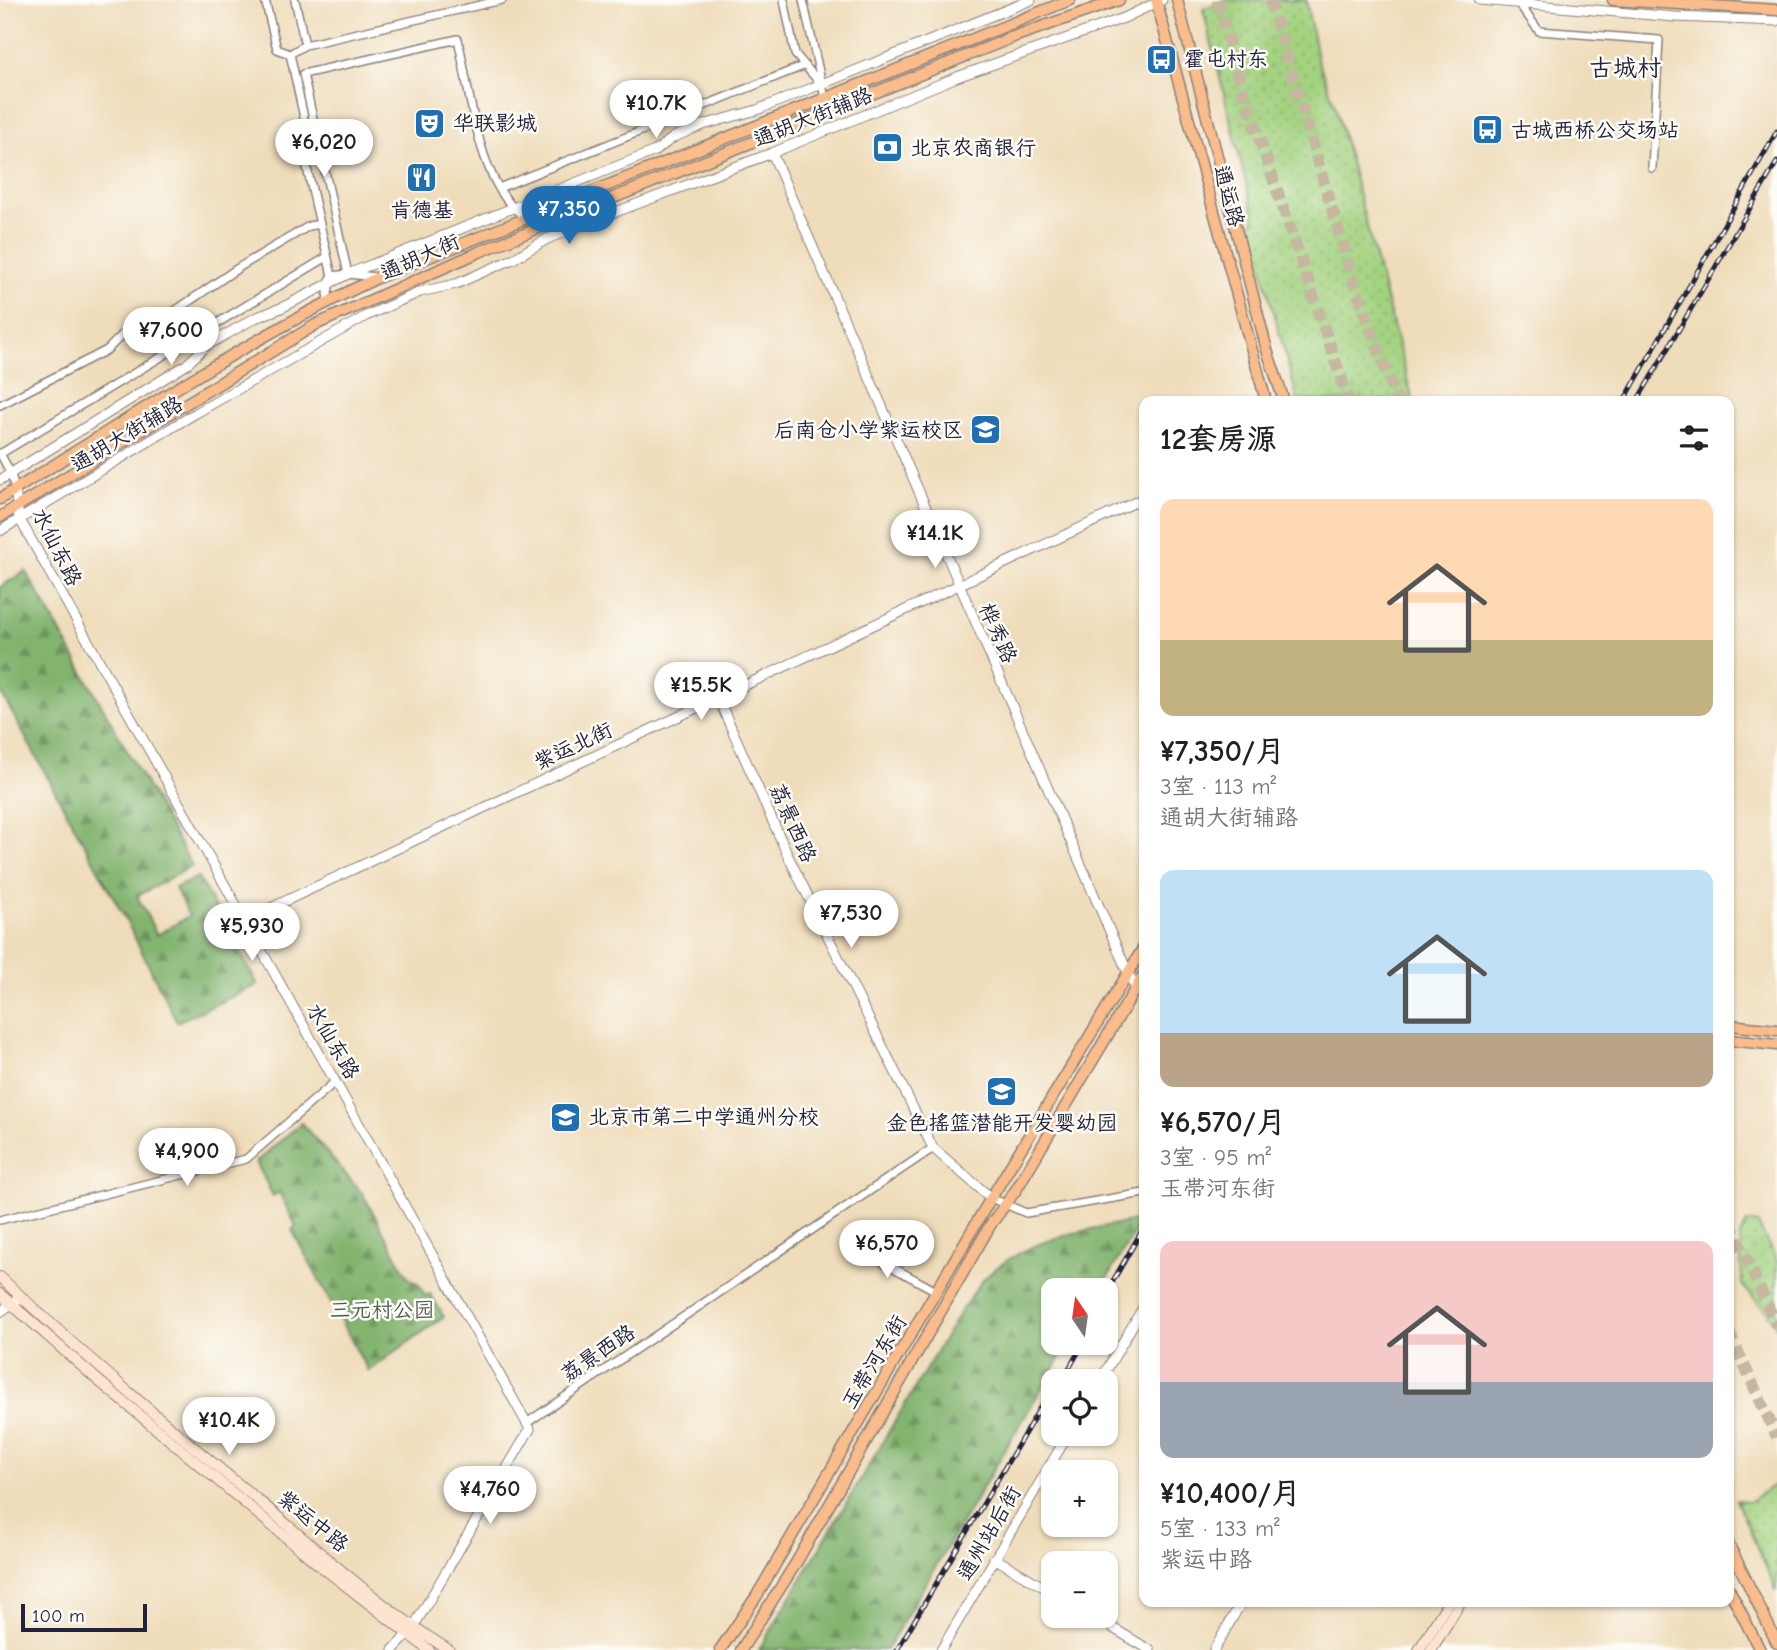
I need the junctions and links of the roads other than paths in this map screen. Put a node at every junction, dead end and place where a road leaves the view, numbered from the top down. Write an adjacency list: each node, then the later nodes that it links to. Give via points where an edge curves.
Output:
1 (265, 0): 17 (street, via 277,49)
2 (295, 0): 16 (street)
3 (502, 0): 16 (street)
4 (783, 0): 18 (street, via 795,54)
5 (803, 0): 19 (street)
6 (1031, 0): 19 (street, 通胡大街辅路)
7 (1070, 0): 20 (main road, 通胡大街)
8 (1119, 0): 41 (main road, 通胡大街, via 1016,36 479,252 315,325)
9 (1177, 0): 33 (main road, 通运路)
10 (1479, 0): 13 (street)
11 (1613, 0): 14 (main road)
12 (1158, 1): 21 (street, 通胡大街辅路); 32 (main road, 通运路)
13 (1517, 2): 15 (street); 22 (street, via 1539,31 1659,40)
14 (1777, 10)
15 (1777, 22)
16 (305, 45): 17 (street)
17 (290, 54): 26 (street, via 306,127 301,142)
18 (803, 66): 19 (street); 23 (street)
19 (820, 83): 20 (street); 24 (street, 通胡大街辅路, via 757,110 703,125 655,150)
20 (824, 98): 25 (main road, 通胡大街)
21 (772, 153): 43 (street, 通胡大街辅路, via 559,234 456,284 420,292 340,328); 45 (street, 桦秀路)
22 (1652, 168)
23 (499, 188): 24 (street); 28 (street, via 487,167 458,39 303,74)
24 (510, 208): 25 (street); 28 (street, 通胡大街辅路)
25 (526, 218): 29 (main road, 通胡大街)
26 (320, 224): 27 (street); 34 (street, via 238,268 169,315 127,331 107,350)
27 (327, 257): 30 (street); 35 (street)
28 (348, 274): 29 (street); 30 (street, 通胡大街辅路)
29 (377, 278): 31 (main road, 通胡大街)
30 (330, 280): 31 (street); 36 (street, 通胡大街辅路, via 206,346 186,365)
31 (327, 301): 38 (main road, 通胡大街)
32 (1265, 396)
33 (1282, 396)
34 (0, 405)
35 (0, 454): 36 (street)
36 (11, 474): 37 (street, 通胡大街辅路); 38 (street)
37 (0, 480)
38 (15, 490): 39 (main road, 通胡大街); 41 (street, 水仙东路)
39 (0, 499)
40 (1139, 500): 45 (street, 紫运北街)
41 (18, 506): 42 (main road, 通胡大街); 43 (street, 水仙东路)
42 (0, 517)
43 (19, 519): 44 (street, 通胡大街辅路); 47 (street, 水仙东路)
44 (0, 531)
45 (958, 585): 46 (street, 紫运北街); 50 (street, 桦秀路)
46 (718, 698): 47 (street, 紫运北街); 58 (street, 荔景西路, via 789,858)
47 (245, 920): 57 (street, 水仙东路)
48 (1139, 955): 50 (main road, 玉带河东街)
49 (1139, 969): 50 (main road)
50 (1128, 973): 51 (main road); 60 (main road, 玉带河东街)
51 (1139, 982)
52 (1139, 989): 61 (main road, 玉带河东街)
53 (1734, 1026): 54 (main road)
54 (1777, 1030)
55 (1734, 1041): 56 (main road)
56 (1777, 1045)
57 (336, 1081): 62 (street, via 246,1159); 72 (street, 水仙东路)
58 (933, 1148): 60 (street, 荔景西路); 72 (street, 荔景西路)
59 (1139, 1195): 61 (street, via 1026,1213)
60 (991, 1198): 61 (street); 65 (main road, 玉带河东街)
61 (1004, 1204): 88 (main road, 玉带河东街)
62 (0, 1220)
63 (850, 1244): 65 (street)
64 (0, 1277): 67 (main road, 紫运中路)
65 (938, 1292): 87 (main road, 玉带河东街)
66 (0, 1294): 68 (main road, 紫运中路)
67 (22, 1297): 68 (street); 82 (main road, 紫运中路)
68 (12, 1305): 69 (street); 82 (main road, 紫运中路, via 308,1556)
69 (0, 1312)
70 (1139, 1315): 71 (street)
71 (1107, 1369)
72 (528, 1422): 82 (street, via 530,1429)
73 (1061, 1446): 75 (street, 通州站后街)
74 (1734, 1555): 83 (main road)
75 (994, 1558): 76 (street); 89 (street, 通州站后街)
76 (1041, 1585)
77 (1734, 1599): 94 (main road)
78 (1239, 1607): 91 (street)
79 (1445, 1607): 92 (main road)
80 (1457, 1607): 93 (main road)
81 (1113, 1628): 90 (street)
82 (410, 1630): 84 (street); 85 (main road, 紫运中路); 86 (main road, 紫运中路)
83 (1777, 1643)
84 (393, 1650)
85 (429, 1650)
86 (449, 1650)
87 (720, 1650)
88 (741, 1650)
89 (941, 1650)
90 (1150, 1650)
91 (1214, 1650)
92 (1419, 1650)
93 (1431, 1650)
94 (1760, 1650)

